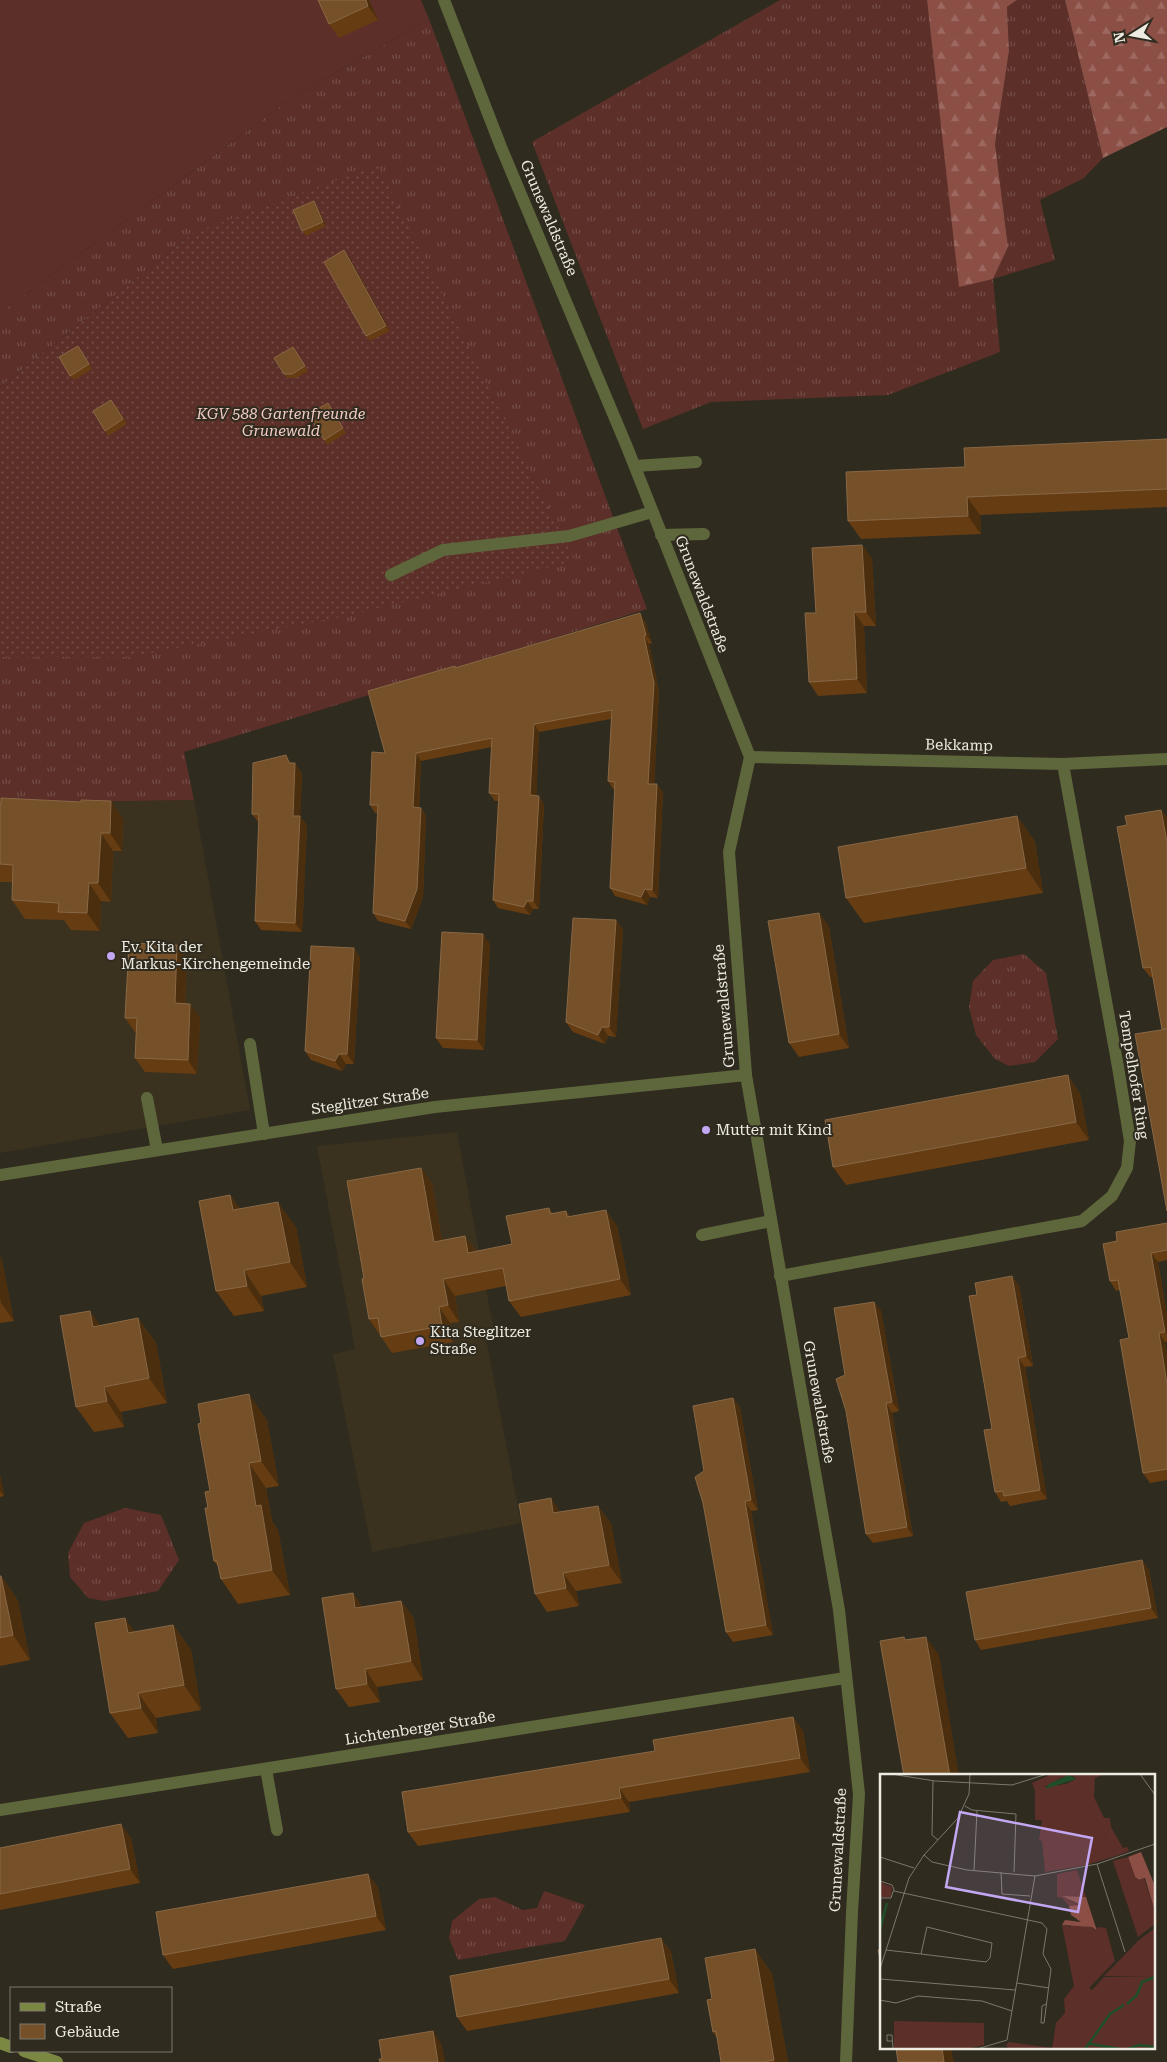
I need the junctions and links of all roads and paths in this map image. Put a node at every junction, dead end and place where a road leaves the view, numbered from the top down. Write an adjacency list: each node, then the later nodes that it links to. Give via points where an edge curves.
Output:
1 (444, 0): 3 (street, Grunewaldstraße, via 501,148)
2 (696, 462): 3 (street)
3 (635, 466): 4 (street, Grunewaldstraße)
4 (652, 512): 6 (street, Grunewaldstraße); 7 (street, via 569,536 443,550)
5 (704, 534): 6 (street)
6 (661, 535): 8 (street, Grunewaldstraße)
7 (391, 575)
8 (750, 757): 10 (street, Bekkamp); 12 (street, Grunewaldstraße, via 729,852)
9 (1167, 759): 10 (street, Bekkamp)
10 (1063, 764): 19 (street, Tempelhofer Ring, via 1130,1141 1127,1168 1112,1196 1082,1221)
11 (250, 1044): 14 (street)
12 (746, 1075): 14 (street, Steglitzer Straße, via 436,1107); 17 (street, Grunewaldstraße)
13 (147, 1098): 15 (street)
14 (264, 1134): 15 (street, Steglitzer Straße)
15 (157, 1150): 16 (street, Steglitzer Straße)
16 (0, 1175)
17 (771, 1221): 18 (street); 19 (street, Grunewaldstraße)
18 (702, 1235)
19 (780, 1276): 20 (street, Grunewaldstraße, via 839,1610)
20 (845, 1678): 21 (street, Lichtenberger Straße); 26 (street, Grunewaldstraße, via 859,1794)
21 (266, 1768): 22 (street, Lichtenberger Straße); 23 (street)
22 (0, 1810)
23 (277, 1830)
24 (27, 2052): 25 (street)
25 (57, 2062)
26 (846, 2062)

